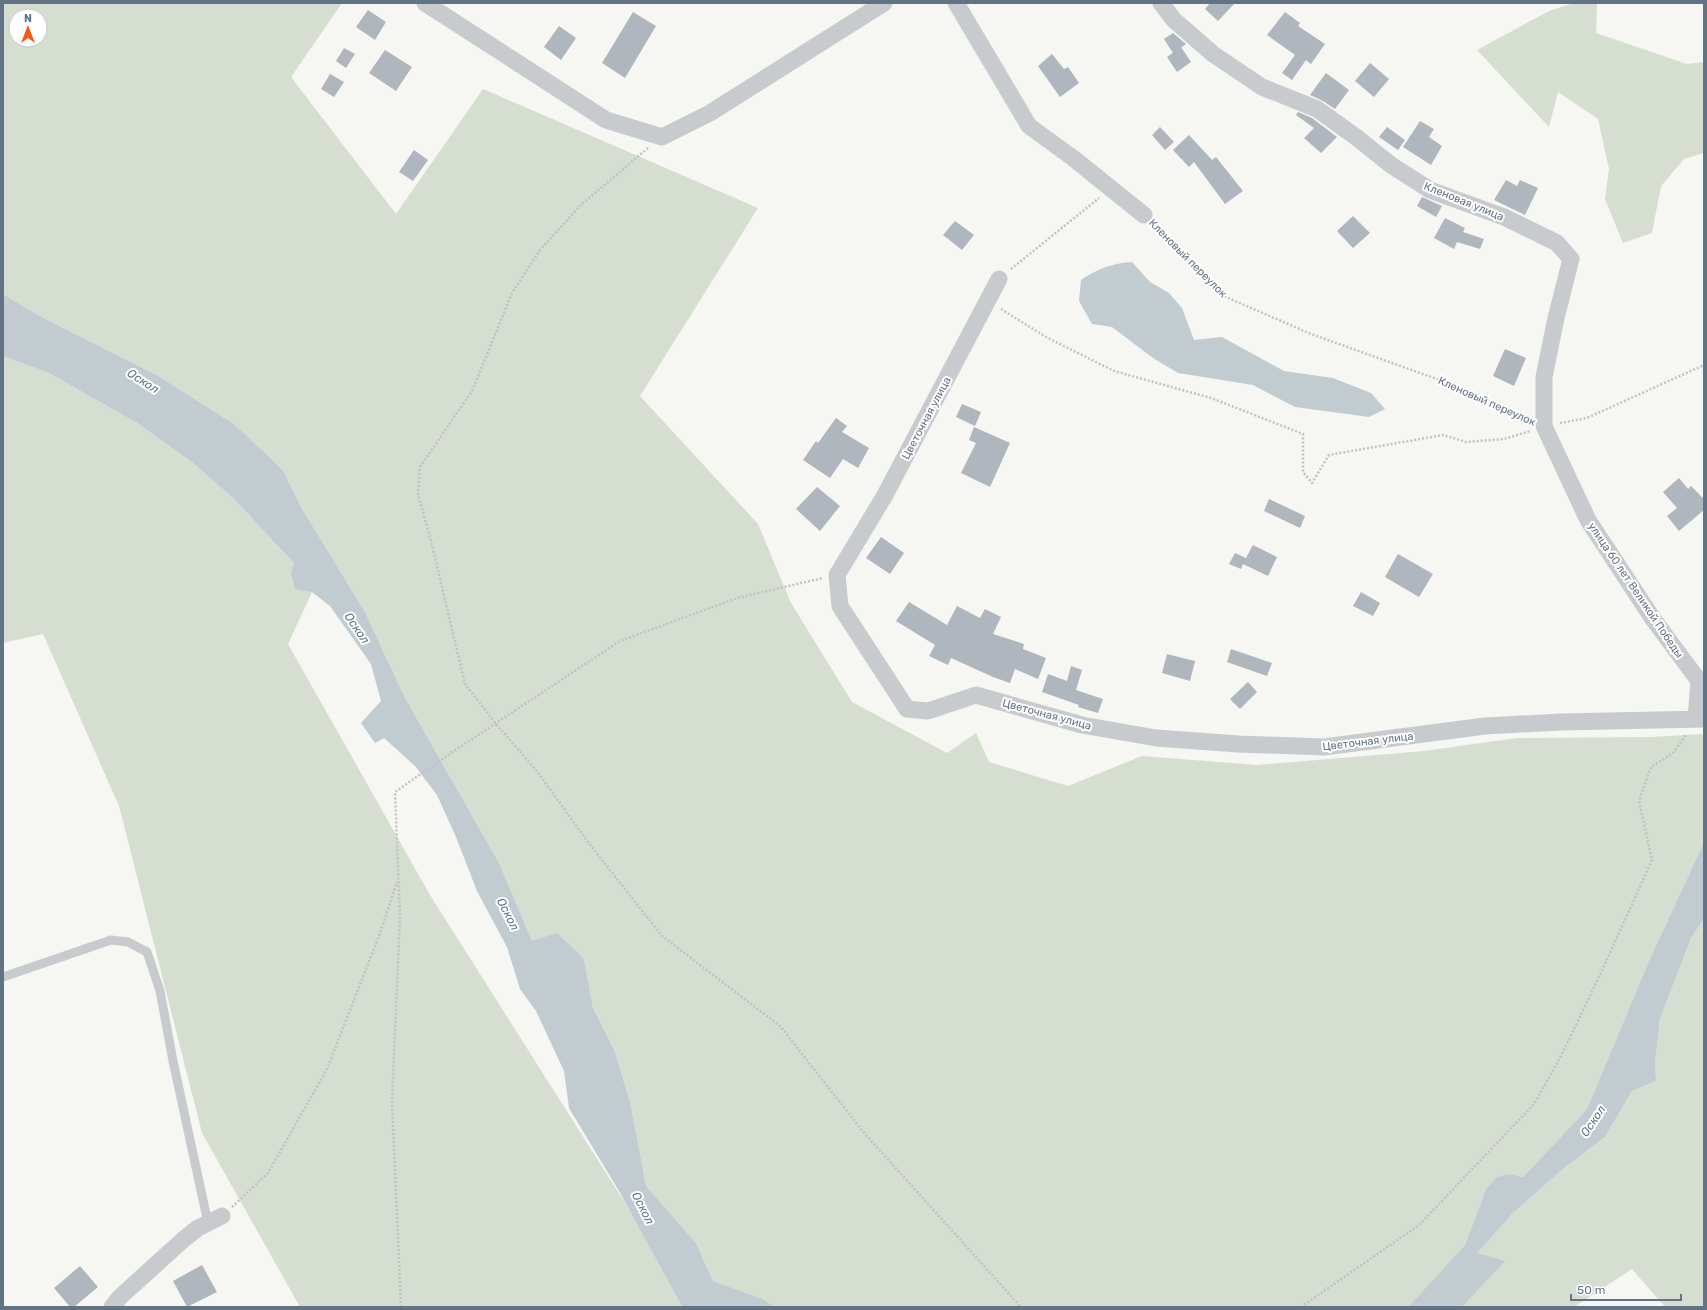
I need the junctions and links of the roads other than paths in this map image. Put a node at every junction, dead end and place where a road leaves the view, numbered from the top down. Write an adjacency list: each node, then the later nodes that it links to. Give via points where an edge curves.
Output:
1 (425, 3): 2 (street, via 606,120 662,136 710,113)
2 (884, 3)
3 (956, 3): 5 (street, Кленовый переулок, via 1029,126)
4 (1161, 3): 7 (street, Кленовая улица, via 1174,20 1213,54 1262,87 1317,109 1356,136 1391,165 1430,190 1504,217 1557,243 1571,259 1544,377)
5 (1144, 215)
6 (999, 279): 9 (street, Цветочная улица, via 885,495 837,575 840,606 907,709 928,711 976,695 1082,726 1156,738 1324,747 1484,726)
7 (1544, 426): 8 (street, улица 60 лет Великой Победы, via 1588,520 1653,619)
8 (1702, 682): 9 (street)
9 (1700, 719)
10 (3, 977): 11 (lane, via 111,940 128,942 147,952 160,991 173,1061)
11 (215, 1220): 12 (street, via 198,1228 161,1258)
12 (112, 1307)

